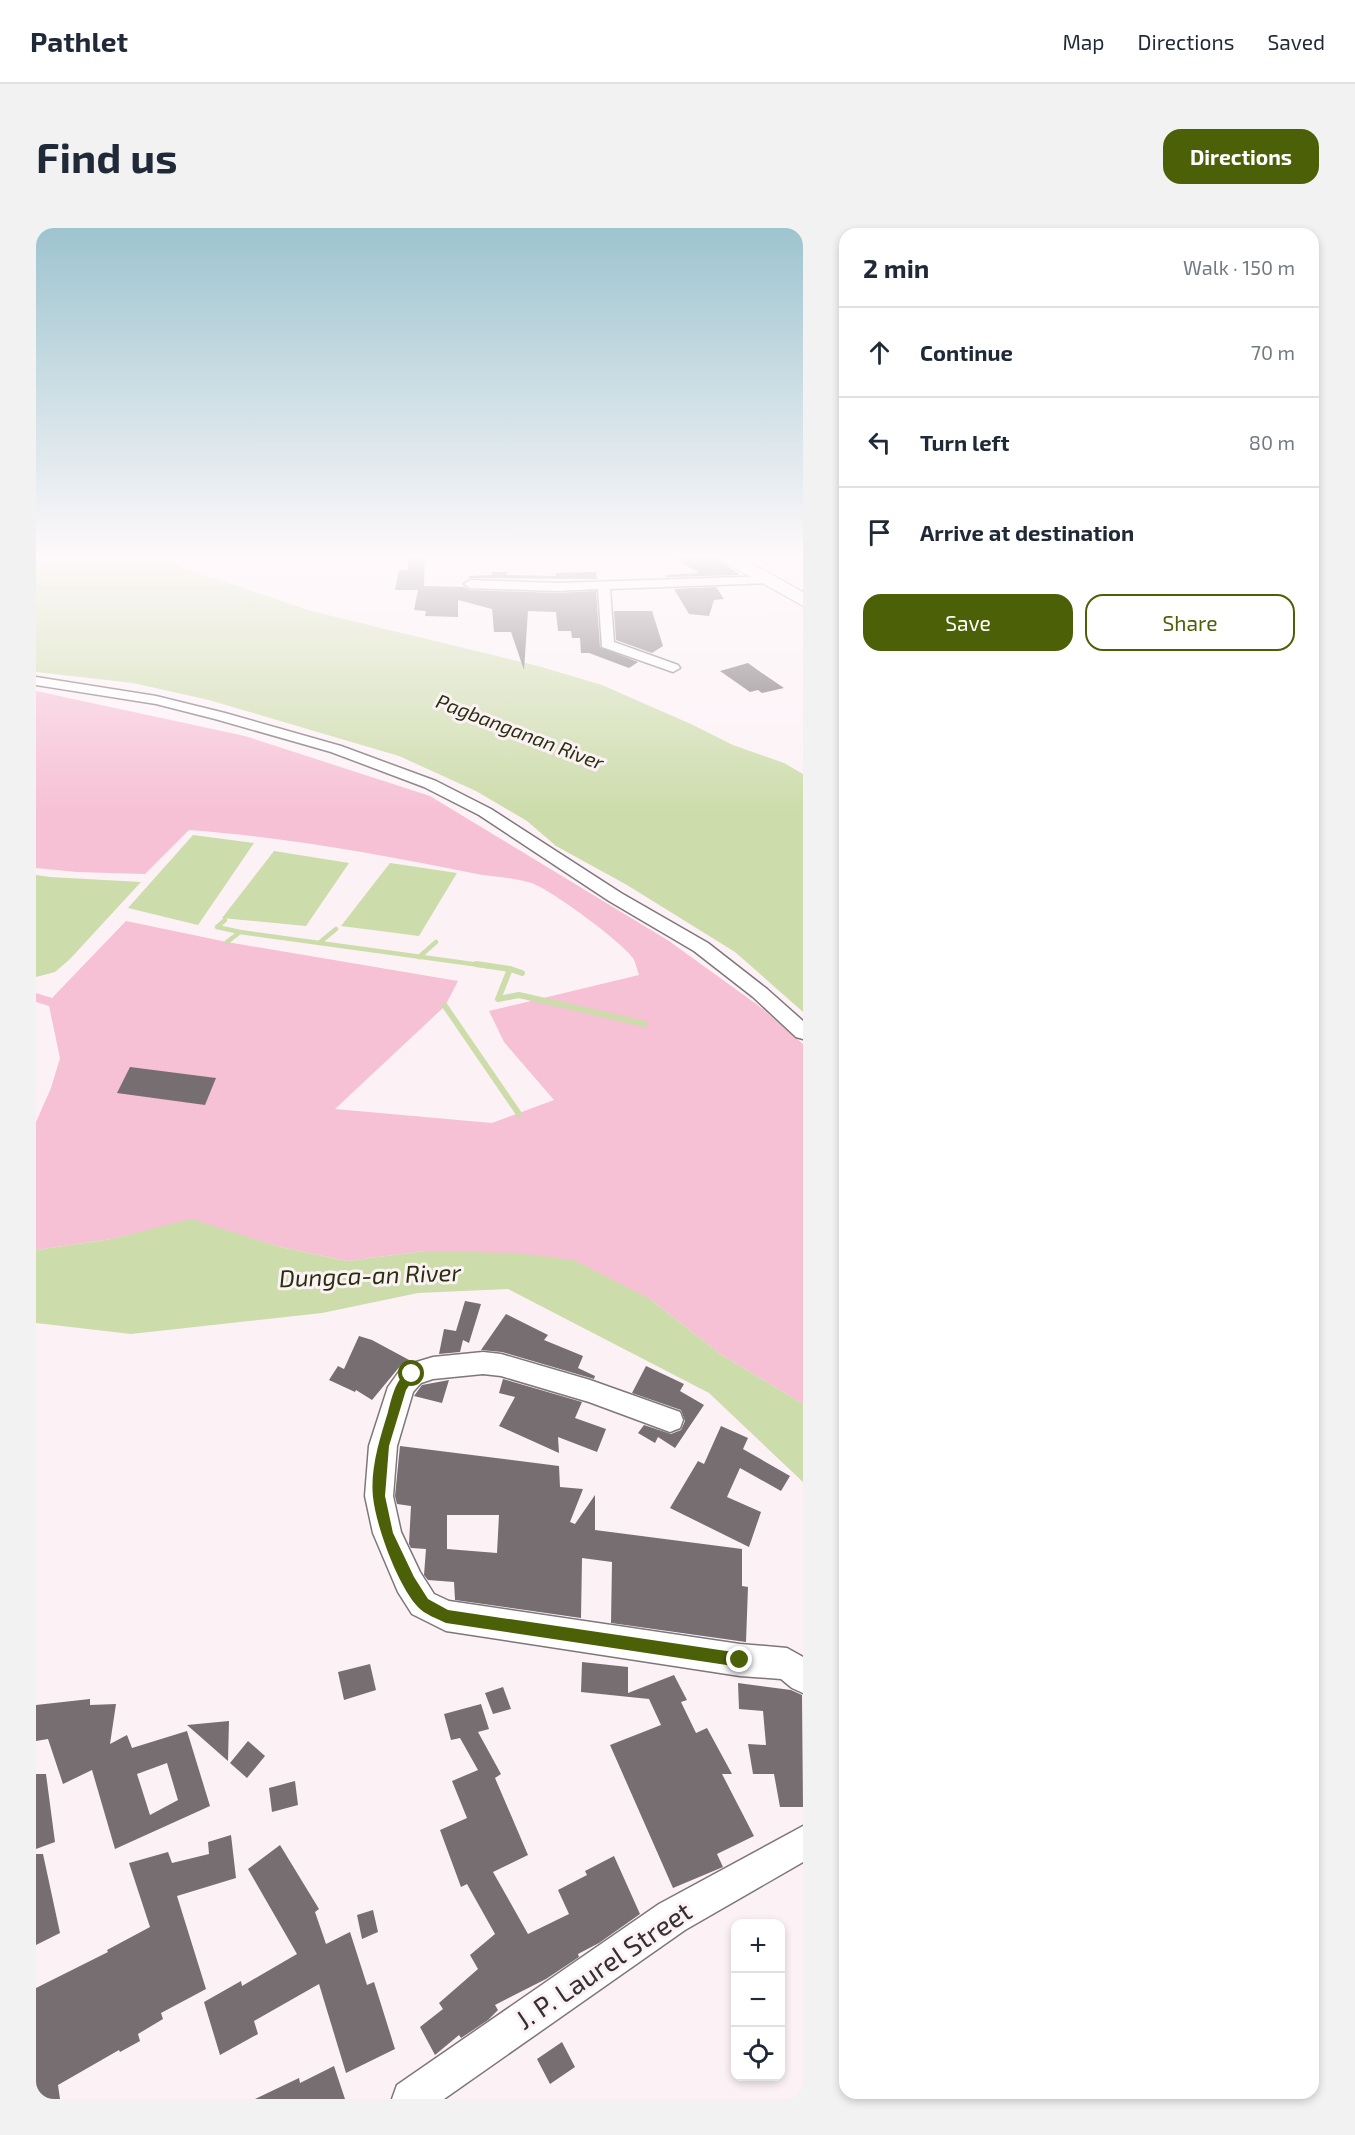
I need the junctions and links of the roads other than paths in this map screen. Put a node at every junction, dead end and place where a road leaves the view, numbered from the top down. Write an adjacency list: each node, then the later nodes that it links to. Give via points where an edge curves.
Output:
1 (607, 641): 2 (street)
2 (673, 668)
3 (36, 681): 4 (street, via 156,699 336,749 430,784 485,812 615,897 701,946)
4 (803, 1032)
5 (670, 1420): 6 (street, via 501,1365 433,1368 412,1374 401,1387 383,1446 379,1496 387,1533 409,1581 423,1604 446,1616 787,1664)
6 (803, 1677)
7 (803, 1843): 8 (street, J. P. Laurel Street, via 672,1917)
8 (411, 2099)

